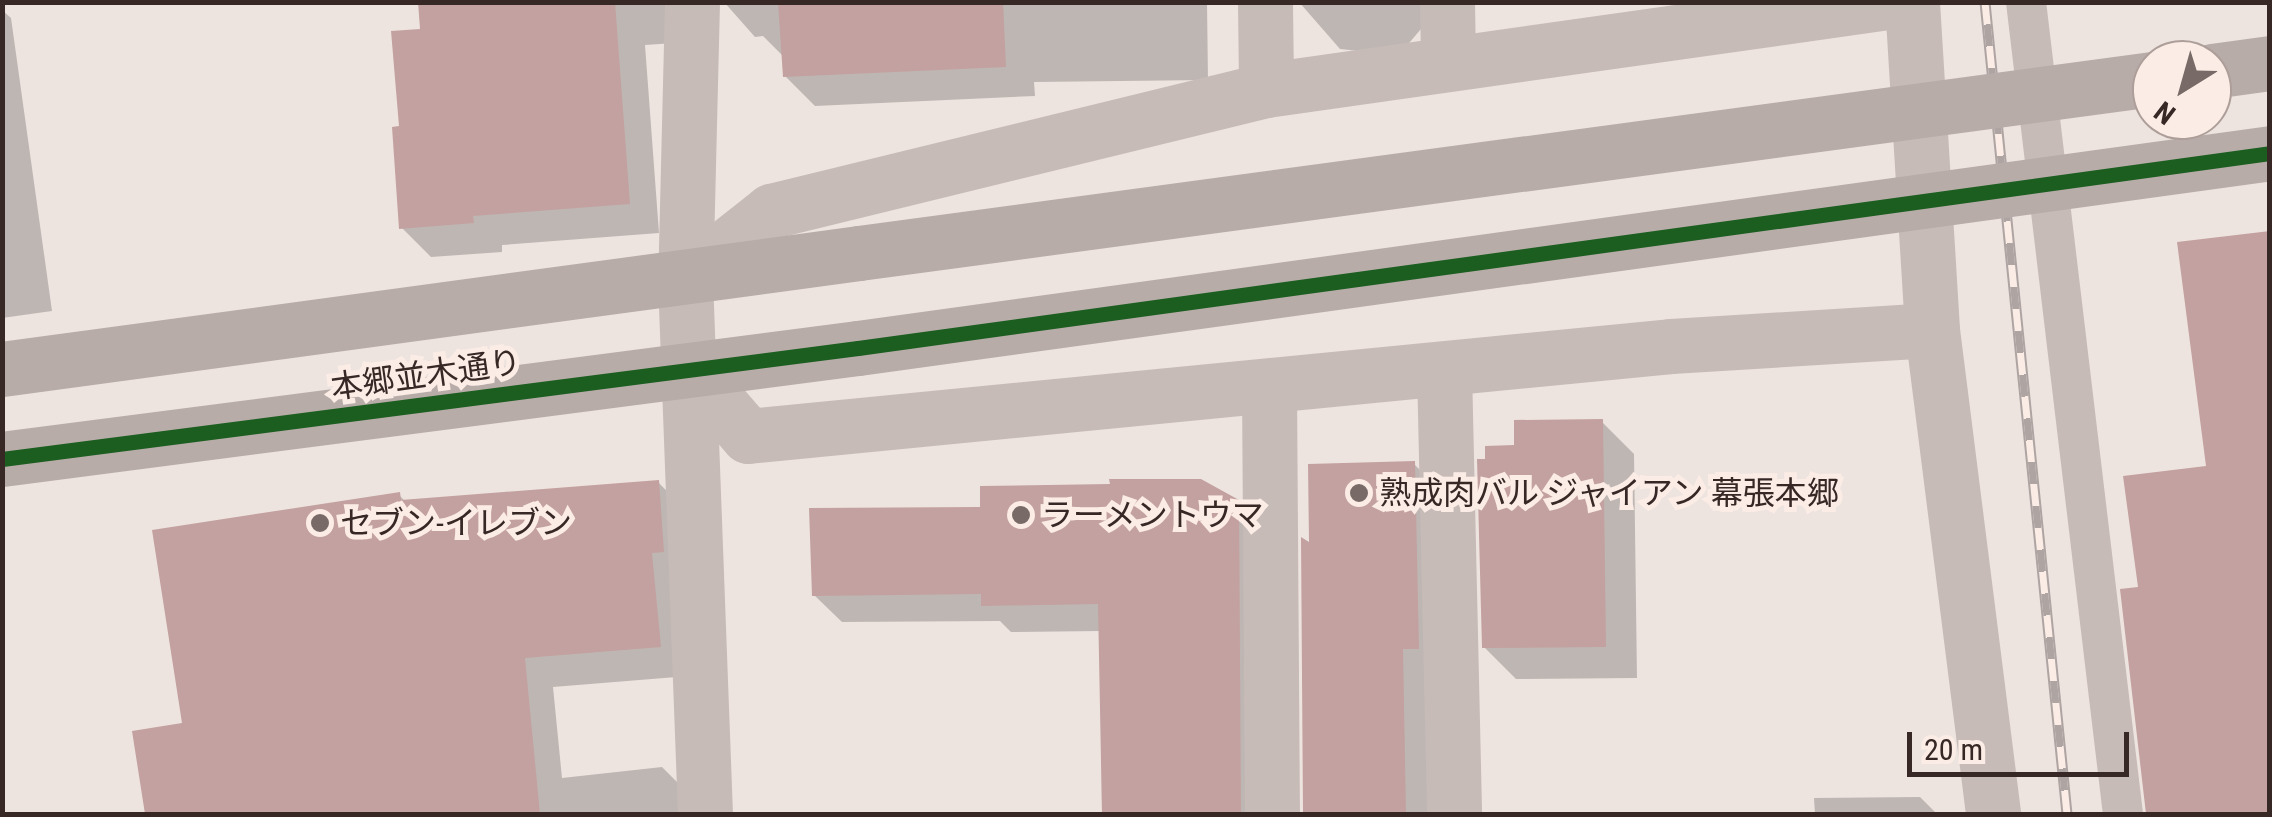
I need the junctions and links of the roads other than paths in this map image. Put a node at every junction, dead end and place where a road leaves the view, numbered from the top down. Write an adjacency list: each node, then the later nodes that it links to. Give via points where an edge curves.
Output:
1 (692, 2): 13 (street)
2 (1265, 2): 11 (street)
3 (1447, 2): 7 (street)
4 (1888, 2): 7 (street)
5 (1912, 2): 14 (street)
6 (2026, 2): 24 (lane)
7 (1448, 61): 11 (street)
8 (2270, 64): 9 (street)
9 (2232, 69)
10 (2132, 82): 13 (street, 本郷並木通り, bridge)
11 (1266, 90): 13 (street, via 771,211)
12 (2270, 153): 15 (street, 本郷並木通り, bridge)
13 (685, 279): 15 (street); 16 (street, 本郷並木通り)
14 (1932, 330): 17 (street, via 1671,346); 23 (street)
15 (689, 368): 18 (street, via 748,436); 19 (street, 本郷並木通り); 20 (street)
16 (2, 369)
17 (1444, 370): 18 (street); 22 (street)
18 (1268, 388): 21 (street)
19 (2, 459)
20 (705, 814)
21 (1272, 814)
22 (1454, 814)
23 (1993, 814)
24 (2123, 814)

